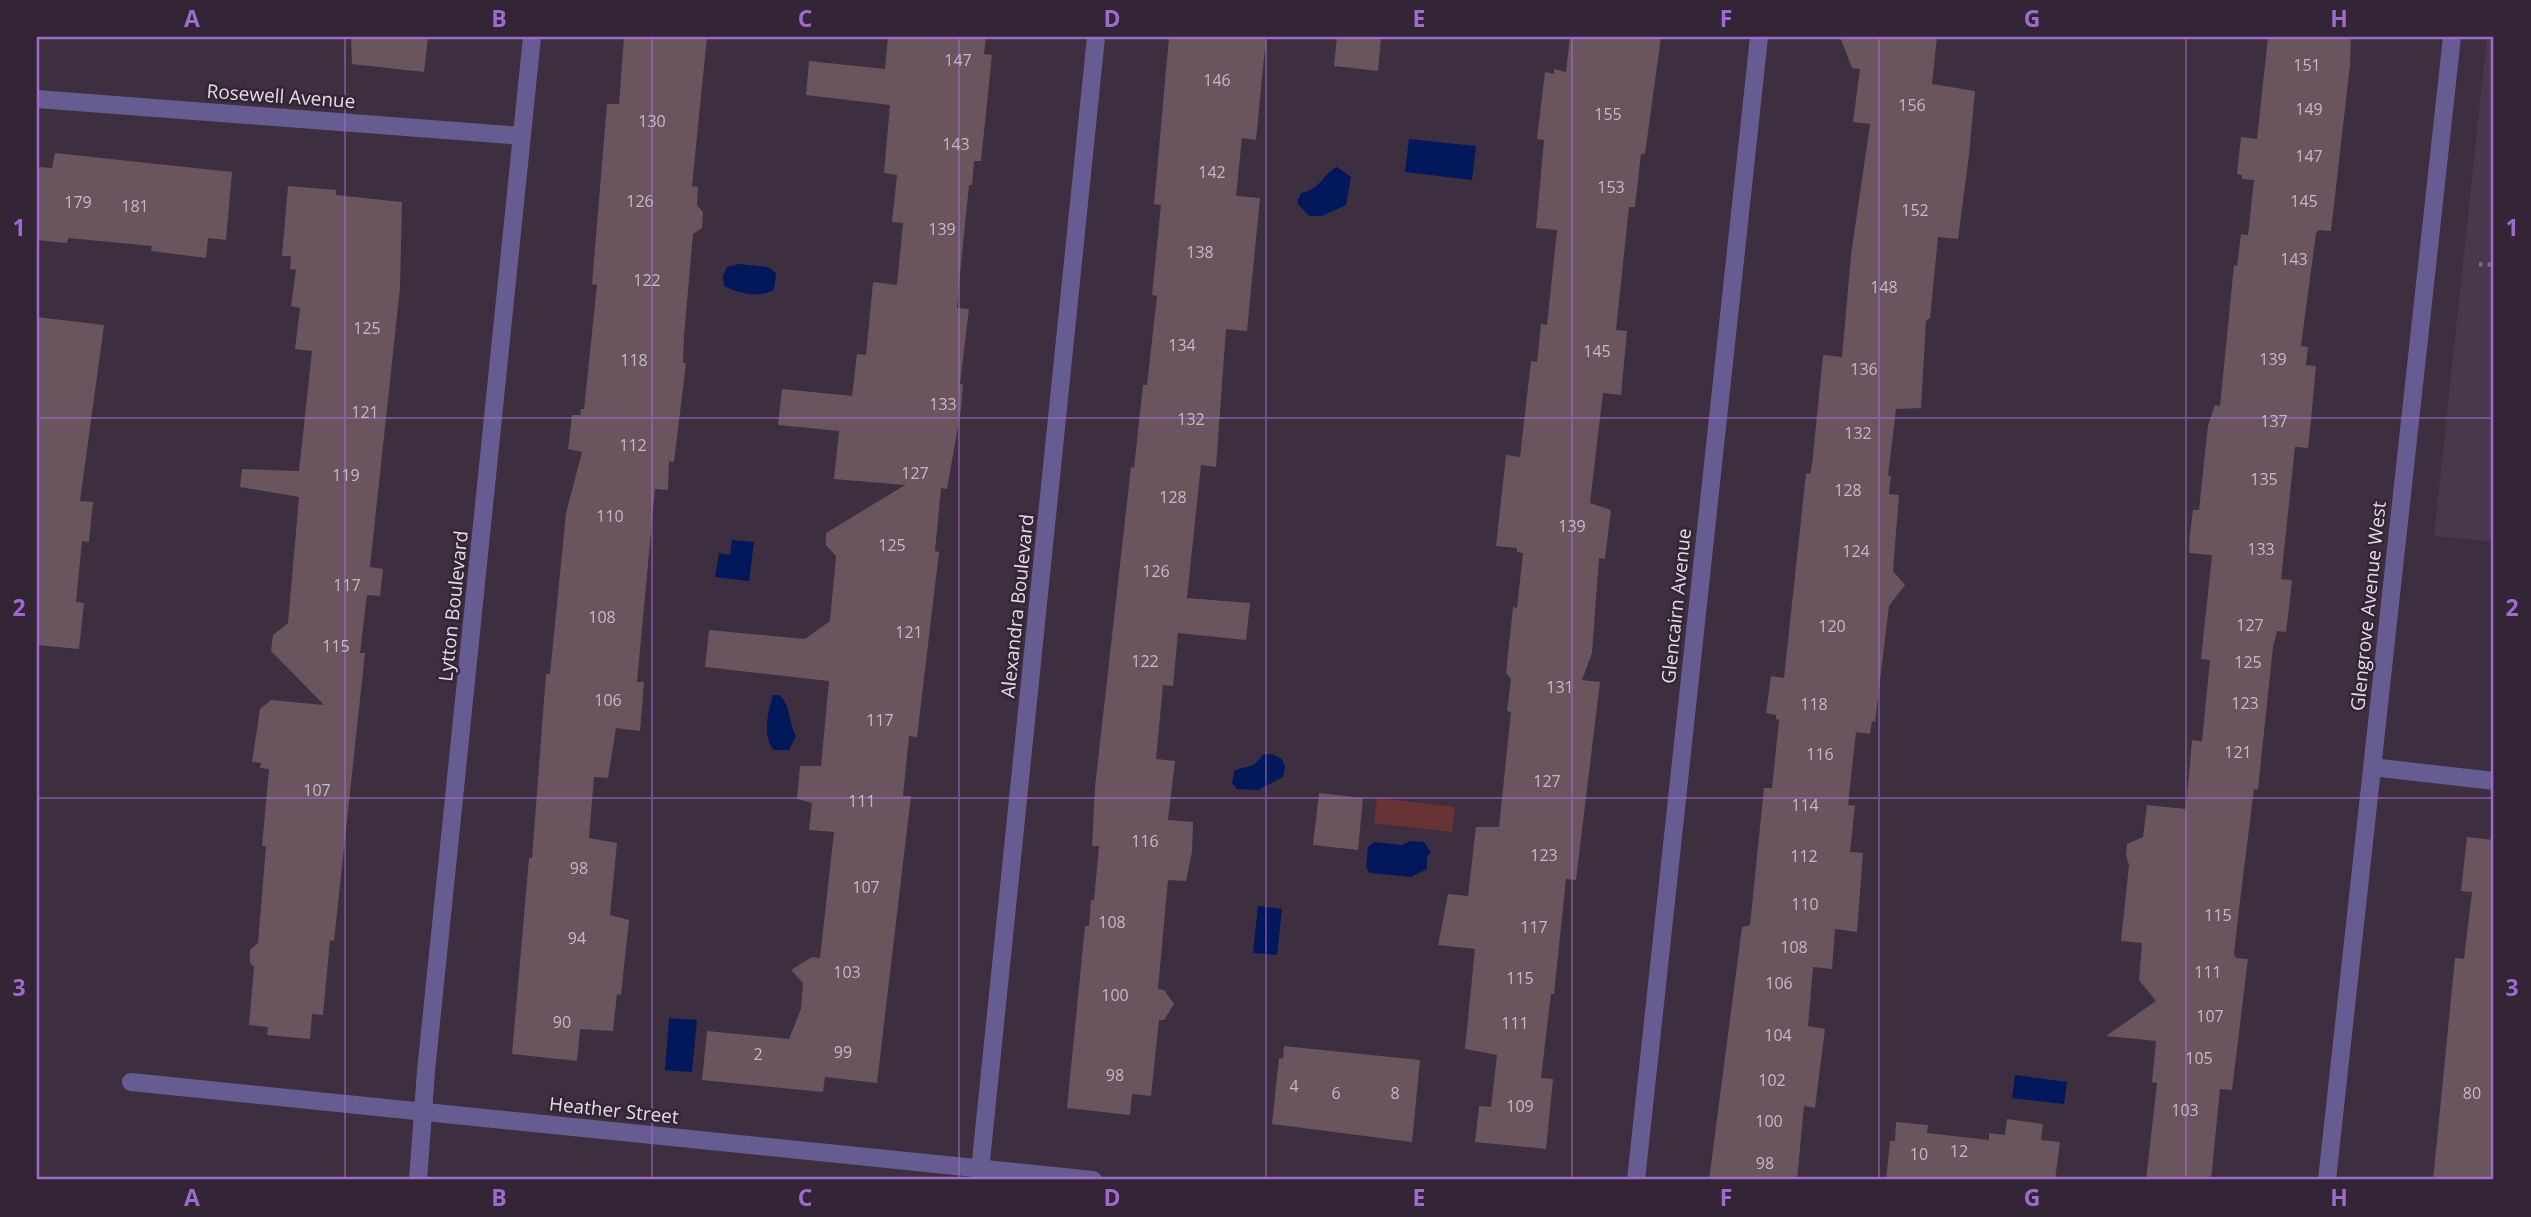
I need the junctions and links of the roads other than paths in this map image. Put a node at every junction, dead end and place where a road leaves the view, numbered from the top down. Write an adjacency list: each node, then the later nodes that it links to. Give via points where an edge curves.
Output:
1 (532, 37): 6 (street, Lytton Boulevard)
2 (1096, 37): 11 (street, Alexandra Boulevard)
3 (1759, 37): 14 (street, Glencairn Avenue)
4 (2452, 37): 7 (street, Glengrove Avenue West)
5 (37, 99): 6 (street, Rosewell Avenue)
6 (522, 136): 10 (street, Lytton Boulevard)
7 (2372, 767): 8 (street); 15 (street, Glengrove Avenue West)
8 (2494, 782)
9 (131, 1082): 10 (street, Heather Street)
10 (424, 1112): 11 (street, Heather Street); 12 (street, Lytton Boulevard)
11 (979, 1175): 13 (street, Heather Street)
12 (418, 1180)
13 (1093, 1180)
14 (1636, 1180)
15 (2327, 1180)

